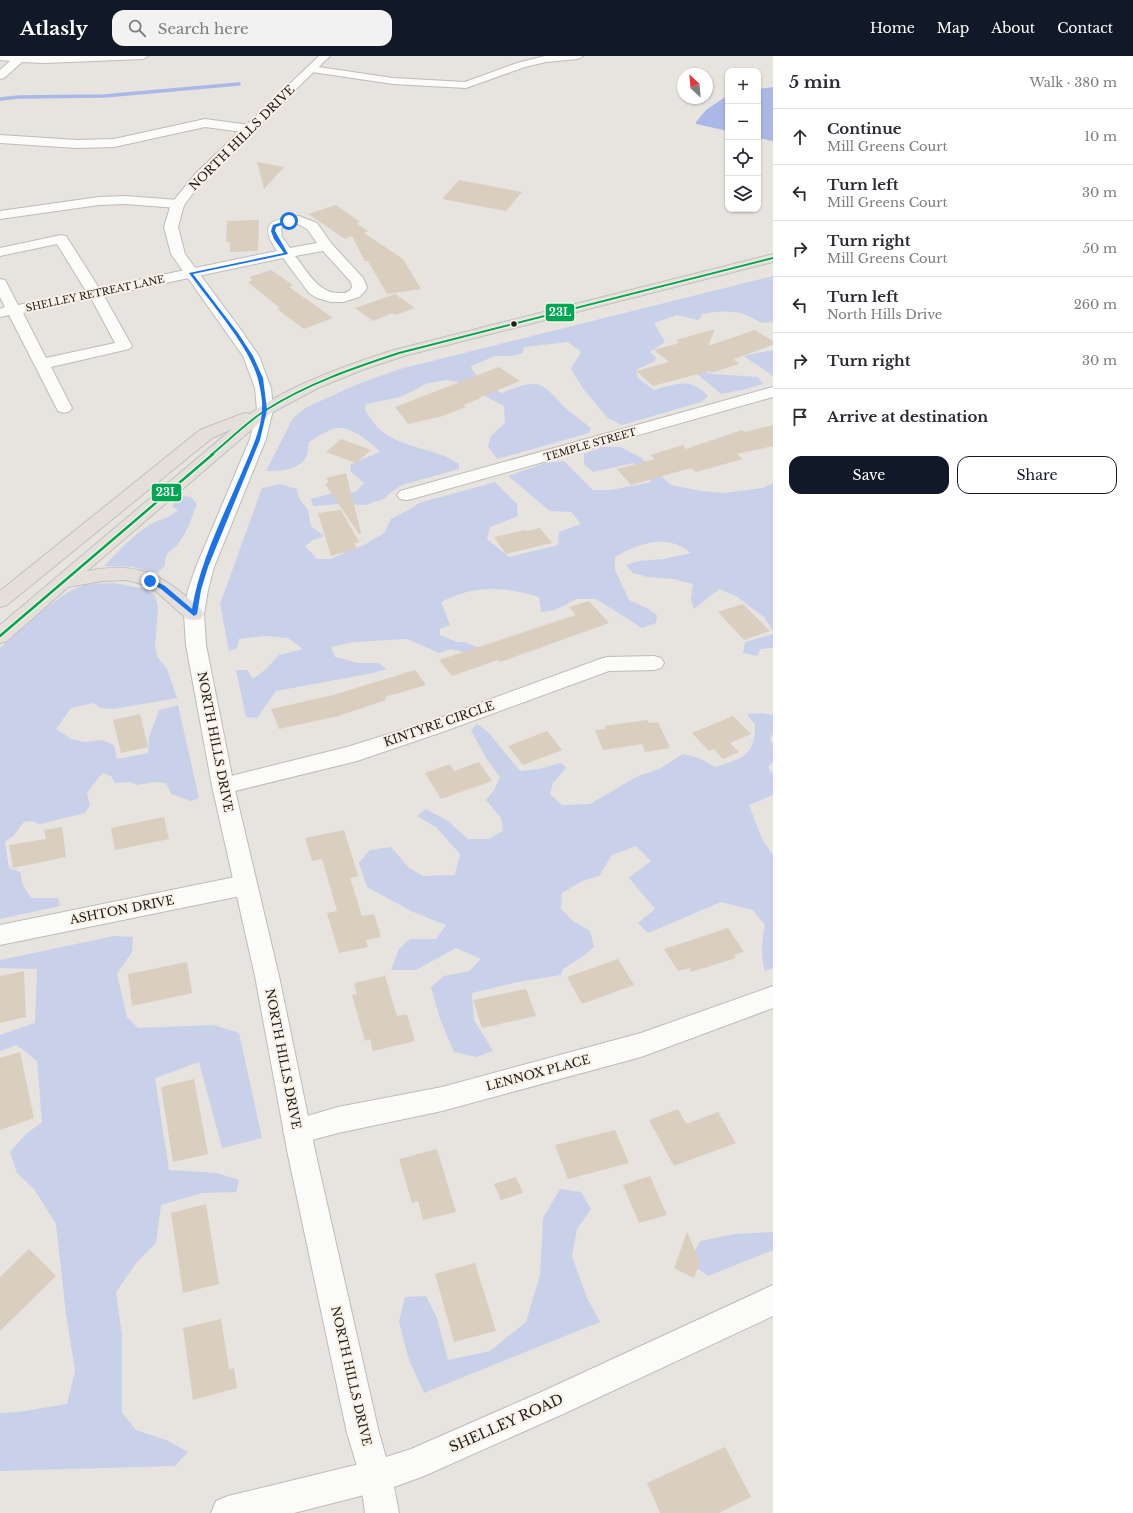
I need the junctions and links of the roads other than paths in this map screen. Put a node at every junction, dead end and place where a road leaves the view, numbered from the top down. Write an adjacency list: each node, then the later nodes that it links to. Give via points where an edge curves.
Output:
1 (143, 56): 5 (street, via 44,60)
2 (325, 56): 6 (street, NORTH HILLS DRIVE)
3 (578, 56): 6 (street, via 521,65 466,85 393,81)
4 (0, 57): 5 (street)
5 (20, 58): 7 (street)
6 (312, 69): 8 (street, NORTH HILLS DRIVE)
7 (0, 76)
8 (250, 129): 9 (street, via 205,123 114,143 77,144); 10 (street, NORTH HILLS DRIVE, via 200,176)
9 (0, 139)
10 (178, 204): 11 (street, via 99,201); 16 (street, NORTH HILLS DRIVE, via 172,227 174,241 178,254)
11 (0, 215)
12 (326, 246): 14 (street, SHELLEY RETREAT LANE); 14 (street, via 312,226 299,220 289,221 275,226 273,231); 14 (street, via 358,280 359,291 354,295 326,297 319,294)
13 (0, 252): 18 (street, via 60,240)
14 (286, 253): 16 (street, SHELLEY RETREAT LANE)
15 (773, 258): 23 (main road, via 399,353 312,385)
16 (191, 273): 18 (street, SHELLEY RETREAT LANE); 23 (street, NORTH HILLS DRIVE, via 250,356 260,378)
17 (0, 284): 19 (street)
18 (95, 293): 19 (street, SHELLEY RETREAT LANE); 20 (street, via 124,346)
19 (7, 312): 20 (street)
20 (41, 364): 22 (street)
21 (773, 392): 24 (street, TEMPLE STREET)
22 (64, 408)
23 (265, 410): 25 (main road); 26 (main road, via 206,434); 27 (street, NORTH HILLS DRIVE, via 258,440 205,567)
24 (406, 495)
25 (60, 583): 27 (main road, via 100,574 135,576 163,588); 28 (main road)
26 (0, 601)
27 (194, 614): 30 (street, NORTH HILLS DRIVE, via 196,645)
28 (0, 636)
29 (654, 663): 30 (street, KINTYRE CIRCLE, via 607,664 438,726 348,755)
30 (223, 786): 31 (street, NORTH HILLS DRIVE)
31 (245, 885): 32 (street, ASHTON DRIVE); 34 (street, NORTH HILLS DRIVE, via 267,976)
32 (0, 935)
33 (773, 997): 34 (street, LENNOX PLACE, via 641,1045 442,1099)
34 (297, 1131): 36 (street, NORTH HILLS DRIVE, via 363,1433)
35 (773, 1300): 36 (street, SHELLEY ROAD, via 413,1465)
36 (376, 1476): 37 (street, SHELLEY ROAD); 38 (street, NORTH HILLS DRIVE)
37 (228, 1513)
38 (382, 1513)

